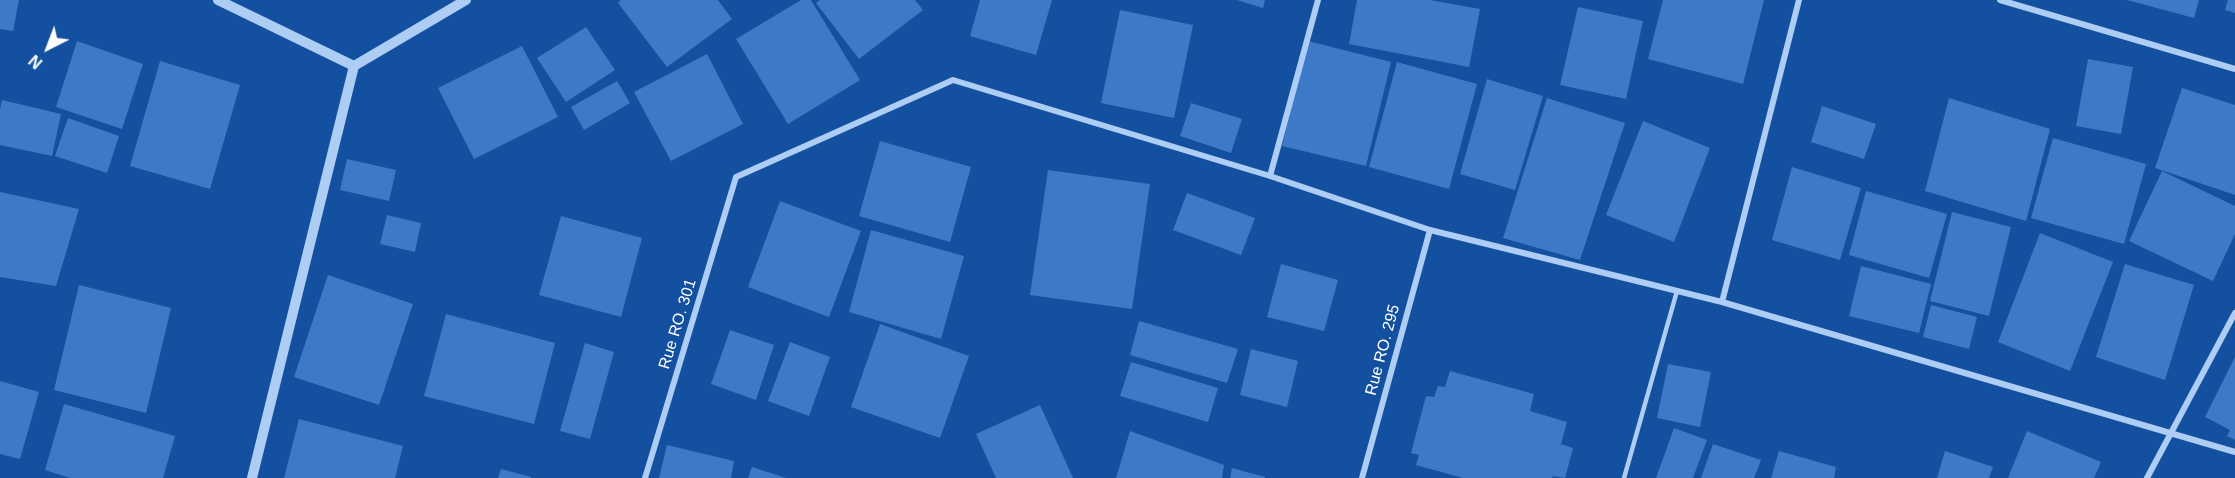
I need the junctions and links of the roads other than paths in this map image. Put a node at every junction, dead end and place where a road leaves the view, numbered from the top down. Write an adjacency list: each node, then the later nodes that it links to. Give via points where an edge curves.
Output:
1 (218, 0): 6 (street)
2 (466, 0): 6 (street)
3 (1318, 0): 8 (street)
4 (1799, 0): 11 (street)
5 (2000, 0): 7 (street)
6 (354, 66): 15 (street)
7 (2235, 69)
8 (1270, 176): 9 (street); 16 (street, Rue RO. 301, via 953,80 736,177)
9 (1430, 230): 10 (street); 17 (street, Rue RO. 295)
10 (1677, 291): 11 (street); 18 (lane)
11 (1722, 302): 13 (street)
12 (2235, 313): 13 (street)
13 (2172, 433): 14 (street); 19 (street)
14 (2235, 452)
15 (252, 478)
16 (645, 478)
17 (1362, 478)
18 (1624, 478)
19 (2147, 478)

